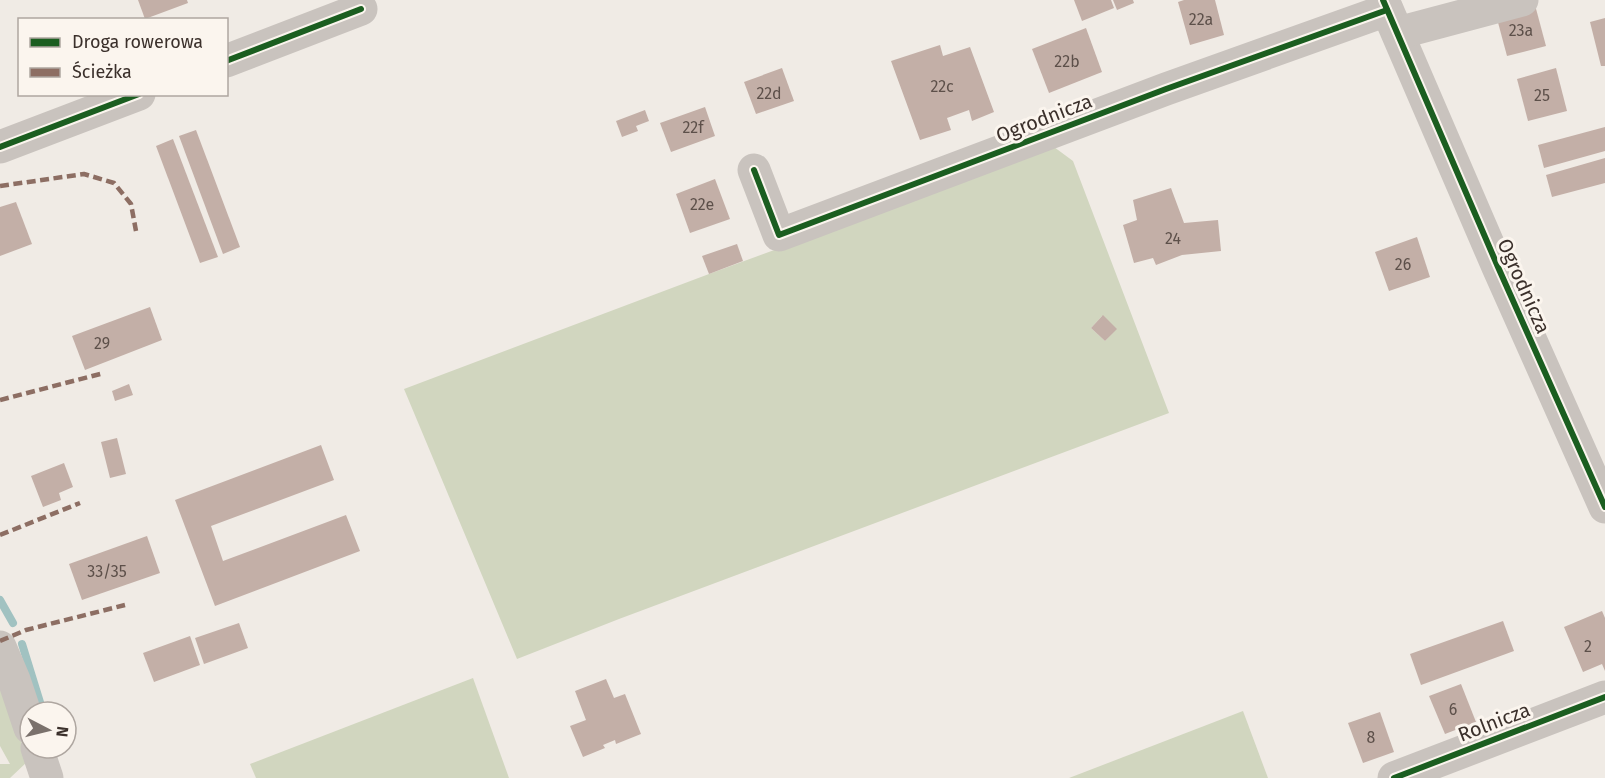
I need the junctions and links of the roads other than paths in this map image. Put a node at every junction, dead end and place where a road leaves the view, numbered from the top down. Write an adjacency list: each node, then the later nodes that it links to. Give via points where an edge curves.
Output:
1 (1522, 0): 3 (street)
2 (361, 9): 4 (street)
3 (1389, 15): 7 (street, Ogrodnicza, via 1166,89 779,235); 8 (street, Ogrodnicza)
4 (228, 60)
5 (134, 96): 6 (street)
6 (0, 147)
7 (754, 170)
8 (1605, 507)
9 (0, 647): 11 (street)
10 (1605, 697): 14 (street, Rolnicza)
11 (21, 700)
12 (41, 760): 13 (street)
13 (47, 778)
14 (1394, 778)

